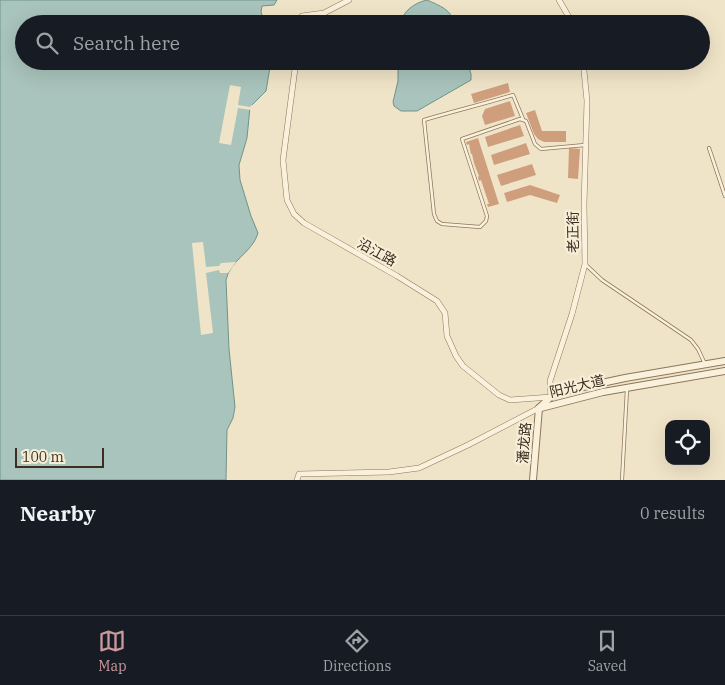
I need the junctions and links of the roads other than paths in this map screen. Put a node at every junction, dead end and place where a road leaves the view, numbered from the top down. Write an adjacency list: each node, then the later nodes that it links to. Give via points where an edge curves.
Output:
1 (349, 0): 3 (street, via 324,13)
2 (560, 0): 4 (street)
3 (309, 15)
4 (568, 15)
5 (295, 70): 16 (street, 沿江路, via 283,160 288,205 294,214 437,301 445,314 447,336 456,356 463,366 499,395 510,400)
6 (584, 70): 8 (street, 老正街)
7 (523, 119): 7 (lane, via 462,138 487,216 484,224 480,227 437,221 424,120 514,94); 8 (lane, via 535,144 541,149)
8 (586, 145): 11 (street, 老正街)
9 (709, 148): 10 (lane)
10 (725, 196)
11 (585, 264): 13 (lane, via 602,280 691,340); 16 (street, 老正街, via 550,381)
12 (725, 361): 13 (street, 阳光大道)
13 (705, 364): 16 (street, 阳光大道, via 601,382 555,393)
14 (725, 371): 15 (street, 阳光大道)
15 (627, 388): 17 (street, 阳光大道); 20 (lane)
16 (551, 397): 17 (street, 阳光大道)
17 (539, 408): 18 (street, via 419,468 299,474); 19 (street, 潘龙路)
18 (297, 480)
19 (533, 480)
20 (622, 480)

